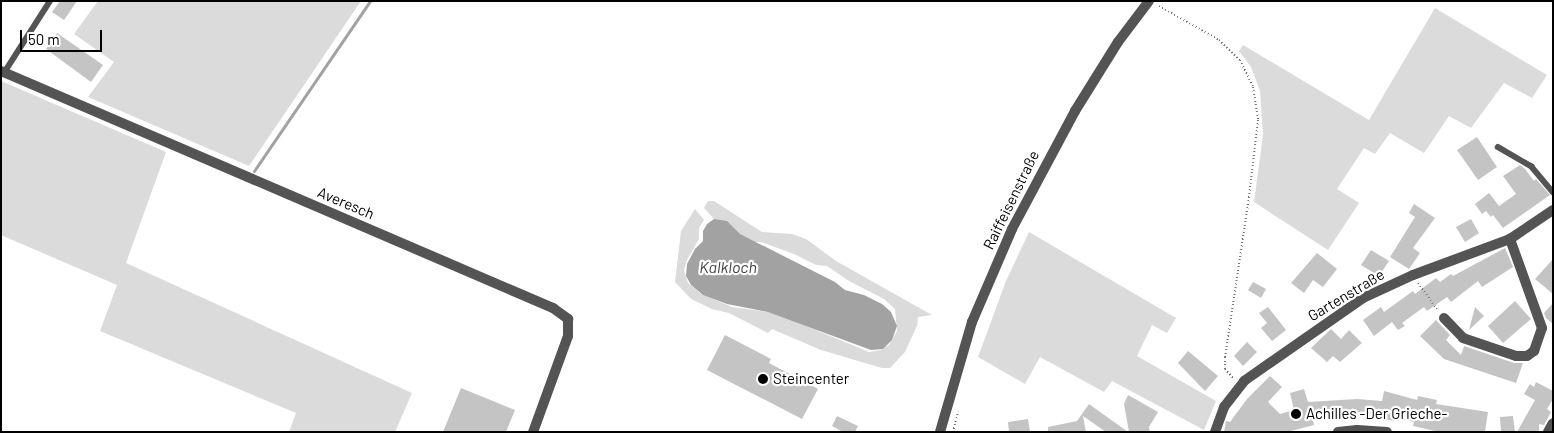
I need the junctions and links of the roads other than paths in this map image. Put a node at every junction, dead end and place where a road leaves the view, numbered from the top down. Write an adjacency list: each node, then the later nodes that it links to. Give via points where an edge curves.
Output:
1 (50, 1): 3 (lane)
2 (1151, 2): 11 (street, Raiffeisenstraße, via 1118,42 1075,111 1016,220 972,322)
3 (3, 72): 10 (street, Averesch, via 553,308 568,320 568,336)
4 (1498, 147): 5 (lane, via 1532,167)
5 (1553, 192)
6 (1553, 210): 7 (street, Gartenstraße)
7 (1510, 239): 8 (street, via 1542,328 1534,351 1527,356 1516,356 1463,338); 12 (street, Gartenstraße, via 1413,275 1363,298 1240,385 1224,407)
8 (1444, 318)
9 (1553, 423): 15 (street)
10 (533, 432)
11 (940, 432)
12 (1215, 432)
13 (1338, 432): 14 (street)
14 (1387, 432)
15 (1548, 432)

